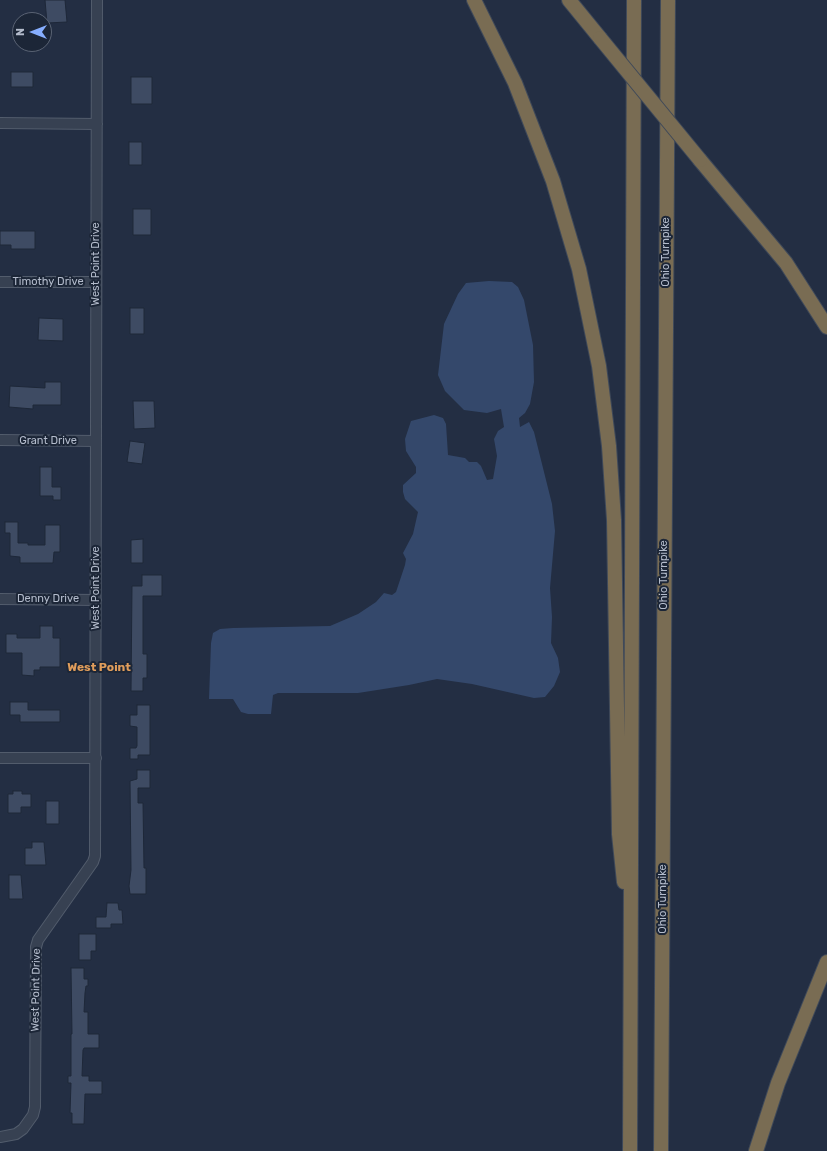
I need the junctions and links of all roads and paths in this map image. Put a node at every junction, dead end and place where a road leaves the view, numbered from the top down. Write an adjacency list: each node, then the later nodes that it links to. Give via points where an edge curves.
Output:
1 (97, 0): 7 (street, West Point Drive)
2 (474, 0): 17 (highway, via 515,83 553,182 580,269 599,366 613,501 619,834)
3 (569, 0): 10 (highway, bridge, via 786,263)
4 (634, 0): 17 (highway)
5 (668, 0): 21 (highway, Ohio Turnpike)
6 (0, 123): 7 (street)
7 (97, 124): 9 (street, West Point Drive)
8 (0, 282): 9 (street, Timothy Drive)
9 (96, 282): 12 (street, West Point Drive)
10 (827, 327)
11 (0, 440): 12 (street, Grant Drive)
12 (96, 441): 14 (street, West Point Drive)
13 (0, 599): 14 (street, Denny Drive)
14 (96, 600): 16 (street, West Point Drive)
15 (0, 758): 16 (street)
16 (96, 758): 19 (street, West Point Drive, via 95,856 38,940 36,947 33,1115 23,1129 12,1135)
17 (632, 961): 20 (highway)
18 (827, 962): 22 (highway, via 780,1077)
19 (0, 1137)
20 (630, 1151)
21 (661, 1151)
22 (756, 1151)

